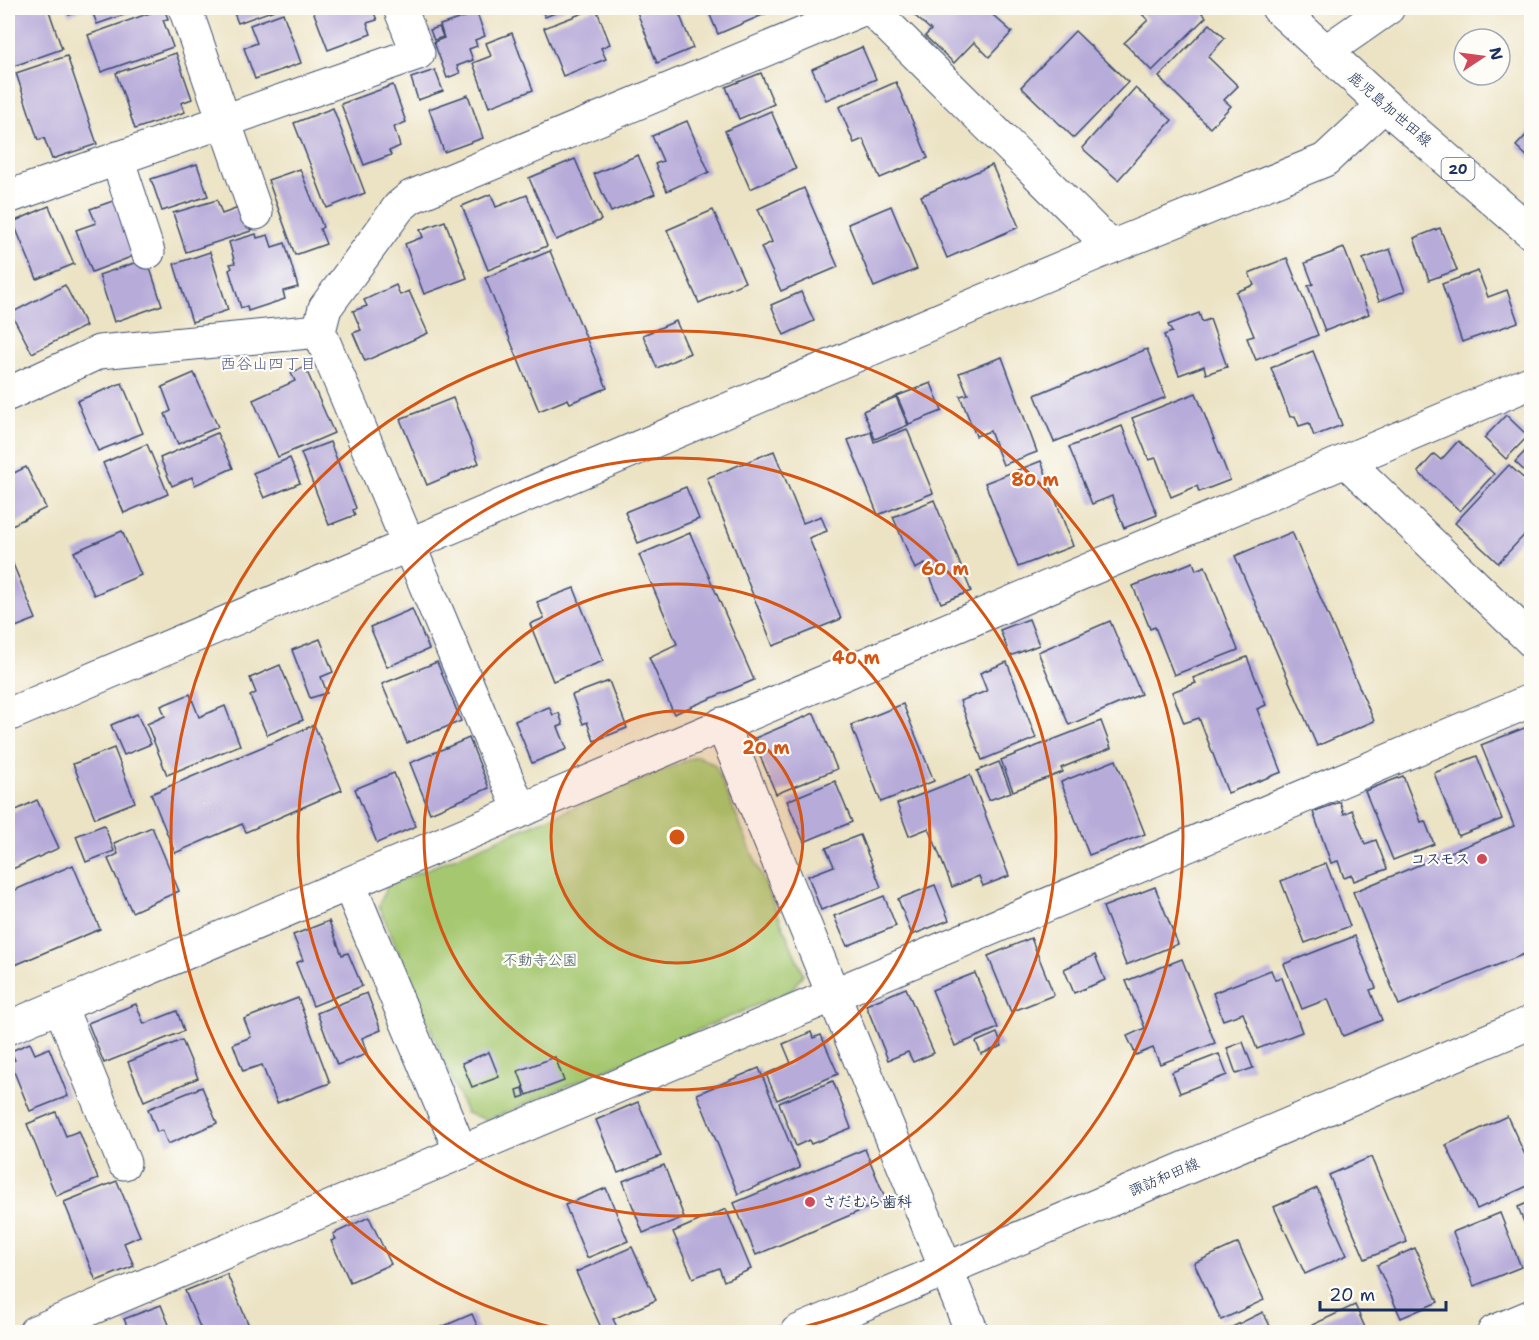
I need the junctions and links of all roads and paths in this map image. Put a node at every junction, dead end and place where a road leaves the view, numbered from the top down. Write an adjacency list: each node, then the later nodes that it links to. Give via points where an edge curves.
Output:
1 (185, 8): 9 (street)
2 (400, 8): 9 (street, via 418,53)
3 (865, 8): 16 (street, via 411,197 399,207 325,308)
4 (870, 8): 14 (street)
5 (1278, 8): 7 (street, 鹿児島加世田線 / 20)
6 (1388, 8): 7 (street)
7 (1325, 52): 8 (street, 鹿児島加世田線 / 20)
8 (1384, 105): 13 (street, 鹿児島加世田線 / 20); 14 (street, via 1325,160)
9 (225, 120): 10 (street); 12 (street)
10 (117, 158): 11 (street); 15 (street)
11 (8, 196)
12 (256, 213)
13 (1532, 233)
14 (1111, 247): 20 (street)
15 (148, 252)
16 (319, 331): 18 (street, via 99,352); 20 (street)
17 (1532, 382): 19 (street)
18 (8, 394)
19 (1346, 460): 21 (street); 24 (street)
20 (408, 546): 23 (street); 25 (street)
21 (1532, 641)
22 (1532, 700): 27 (street)
23 (8, 715)
24 (722, 724): 25 (street); 27 (street)
25 (520, 810): 26 (street)
26 (349, 884): 28 (street); 31 (street)
27 (834, 995): 31 (street); 33 (street)
28 (60, 1006): 30 (street); 32 (street)
29 (1532, 1022): 33 (street, 諏訪和田線)
30 (8, 1028)
31 (461, 1152): 35 (street)
32 (124, 1163)
33 (947, 1270): 36 (street, 諏訪和田線); 37 (street)
34 (1532, 1316): 38 (street)
35 (34, 1332)
36 (797, 1332)
37 (972, 1332)
38 (1494, 1332)

